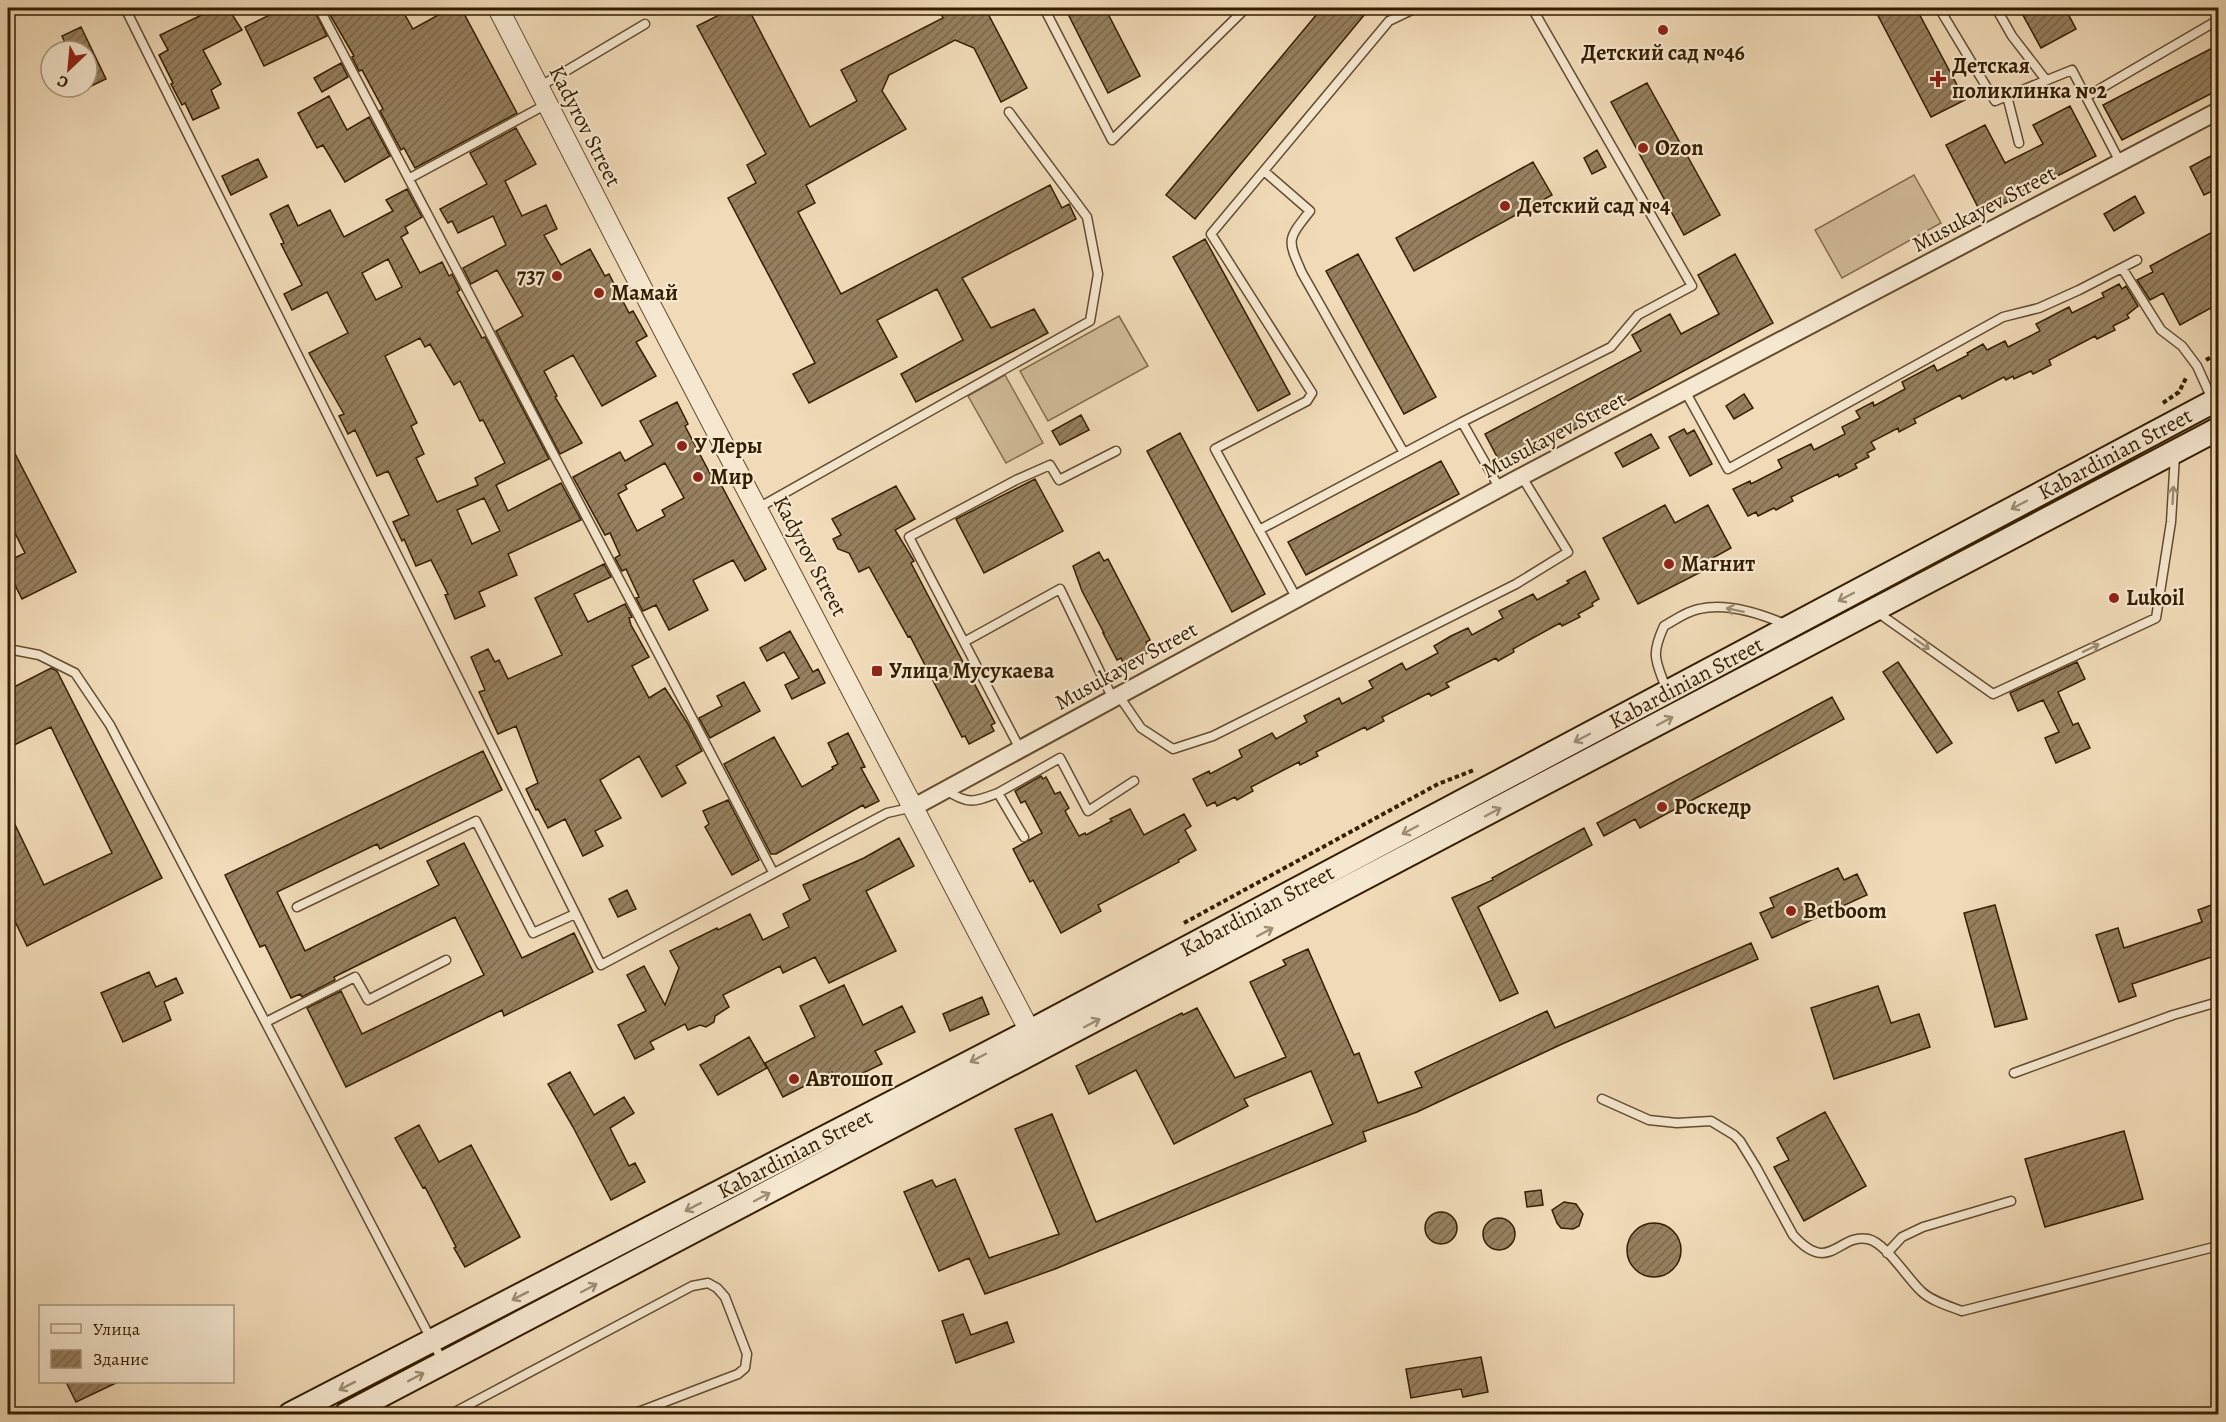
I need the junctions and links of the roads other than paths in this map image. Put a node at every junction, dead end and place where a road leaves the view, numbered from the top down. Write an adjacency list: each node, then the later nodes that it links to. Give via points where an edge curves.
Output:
1 (125, 8): 50 (lane)
2 (320, 8): 21 (lane)
3 (498, 8): 13 (street, Kadyrov Street)
4 (1044, 8): 5 (lane, via 1112,140)
5 (1246, 8)
6 (1416, 8): 20 (lane, via 1389,21)
7 (1532, 8): 26 (lane, via 1692,286 1638,315 1611,347)
8 (1939, 8): 14 (lane, via 1995,101)
9 (1996, 8): 12 (lane)
10 (2218, 20): 15 (lane)
11 (645, 24): 13 (lane)
12 (2046, 80): 14 (lane); 15 (lane, via 2072,70)
13 (543, 96): 21 (lane); 33 (street, Kadyrov Street)
14 (2007, 96): 18 (lane)
15 (2086, 97): 19 (lane)
16 (2218, 111): 19 (street, Musukayev Street)
17 (1009, 112): 33 (lane, via 1087,218 1098,274 1090,321)
18 (2019, 143)
19 (2120, 162): 24 (street, Musukayev Street)
20 (1264, 171): 30 (lane, via 1310,211 1292,234 1290,247); 34 (lane, via 1211,234 1312,393 1307,402 1215,449)
21 (410, 178): 48 (lane)
22 (2137, 260): 23 (lane)
23 (2122, 268): 24 (lane, via 2039,308 2003,317 1728,469); 25 (lane, via 2161,330 2182,346 2197,366)
24 (1685, 391): 31 (street, Musukayev Street)
25 (2216, 400): 37 (main road, Kabardinian Street, one-way to 37)
26 (1462, 422): 30 (lane); 32 (lane)
27 (2218, 429): 29 (main road, Kabardinian Street)
28 (1116, 451): 38 (lane, via 1059,480 1050,465 909,537)
29 (2176, 452): 36 (main road, Kabardinian Street); 36 (lane, one-way to 29, via 1993,694 2156,618 2171,522)
30 (1404, 453): 34 (lane)
31 (1522, 477): 32 (street, Musukayev Street); 41 (lane, via 1568,552 1516,584 1213,736 1173,749 1141,728)
32 (1500, 489): 35 (street, Musukayev Street)
33 (758, 508): 46 (street, Kadyrov Street)
34 (1259, 530): 35 (lane)
35 (1297, 599): 41 (street, Musukayev Street)
36 (1875, 610): 54 (main road, Kabardinian Street, one-way to 36)
37 (1791, 627): 40 (main road, Kabardinian Street); 40 (lane, one-way to 40, via 1766,616 1722,607 1698,609 1664,626 1655,645 1655,659)
38 (964, 642): 41 (lane, via 1060,589); 42 (lane)
39 (8, 649): 53 (lane, via 39,655 75,672 110,725)
40 (1668, 692): 54 (main road, Kabardinian Street, one-way to 54)
41 (1116, 697): 42 (street, Musukayev Street)
42 (1020, 749): 44 (street, Musukayev Street)
43 (1134, 782): 45 (lane, via 1088,811 1060,758)
44 (946, 789): 45 (lane, via 959,799 975,802); 46 (street, Musukayev Street)
45 (998, 793): 47 (lane)
46 (914, 807): 48 (lane, via 886,813); 54 (street, Kadyrov Street)
47 (1024, 837)
48 (773, 872): 50 (lane, via 601,965)
49 (297, 907): 50 (lane, via 476,821 533,933)
50 (575, 914)
51 (446, 960): 53 (lane, via 368,1000 355,977)
52 (2218, 1002): 55 (lane)
53 (266, 1022): 60 (lane)
54 (1035, 1041): 60 (main road, Kabardinian Street, one-way to 60); 61 (main road, Kabardinian Street, one-way to 54)
55 (2014, 1073)
56 (1602, 1100): 59 (lane, via 1649,1120 1677,1124 1711,1121 1734,1135 1804,1248 1828,1252 1869,1239)
57 (2011, 1201): 59 (lane, via 1923,1227 1902,1237)
58 (2218, 1246): 59 (lane, via 1962,1311 1922,1293)
59 (1887, 1253)
60 (432, 1342): 61 (lane); 62 (main road, Kabardinian Street, one-way to 62)
61 (443, 1362): 63 (main road, Kabardinian Street, one-way to 61)
62 (290, 1414)
63 (346, 1414)
64 (450, 1414): 65 (lane, via 692,1286 708,1282 725,1297 747,1354 745,1368)
65 (633, 1414)

